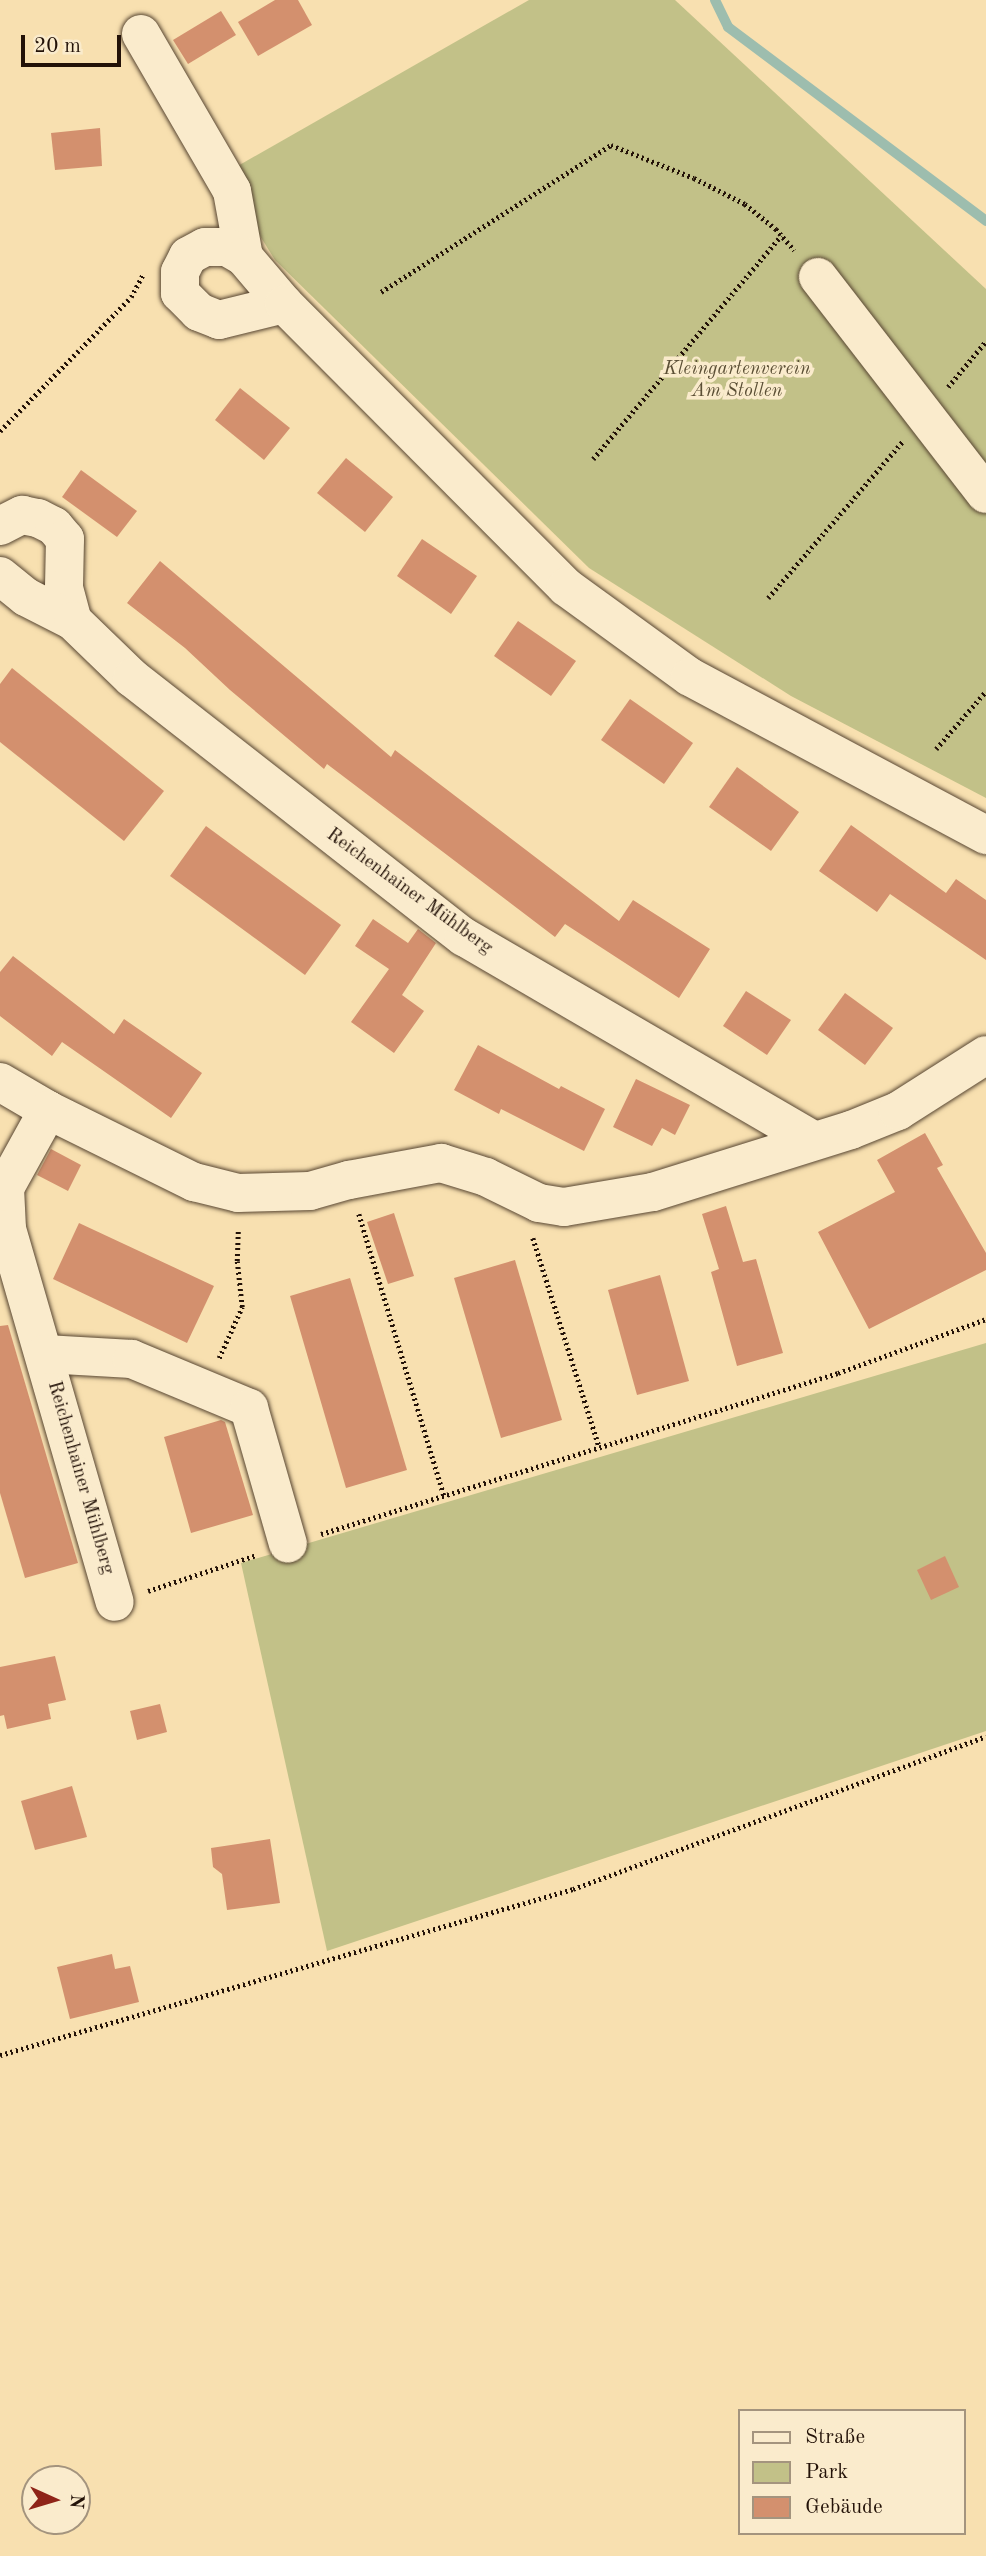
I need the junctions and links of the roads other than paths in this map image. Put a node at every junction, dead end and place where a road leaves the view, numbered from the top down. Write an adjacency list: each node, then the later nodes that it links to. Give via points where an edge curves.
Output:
1 (141, 34): 2 (street, via 232,191)
2 (244, 257): 4 (street); 4 (street, via 227,247 205,247 188,256 180,272 180,293 199,312 219,320)
3 (818, 277): 5 (street)
4 (284, 304): 9 (street, via 566,587 690,677)
5 (986, 494)
6 (0, 526): 8 (street, via 22,515 38,518 54,526 65,539 64,588)
7 (0, 576): 8 (street, Reichenhainer Mühlberg, via 26,597)
8 (73, 621): 13 (street, Reichenhainer Mühlberg, via 132,678 464,937)
9 (986, 835)
10 (986, 1055): 13 (street, via 898,1111)
11 (0, 1082): 12 (street)
12 (48, 1110): 13 (street, via 194,1182 238,1193 310,1191 440,1163 486,1177 539,1203 564,1208 653,1192); 14 (street, Reichenhainer Mühlberg, via 5,1188 7,1229)
13 (813, 1140)
14 (45, 1354): 15 (street, Reichenhainer Mühlberg, via 132,1359 249,1408); 16 (street, Reichenhainer Mühlberg)
15 (288, 1544)
16 (115, 1602)

